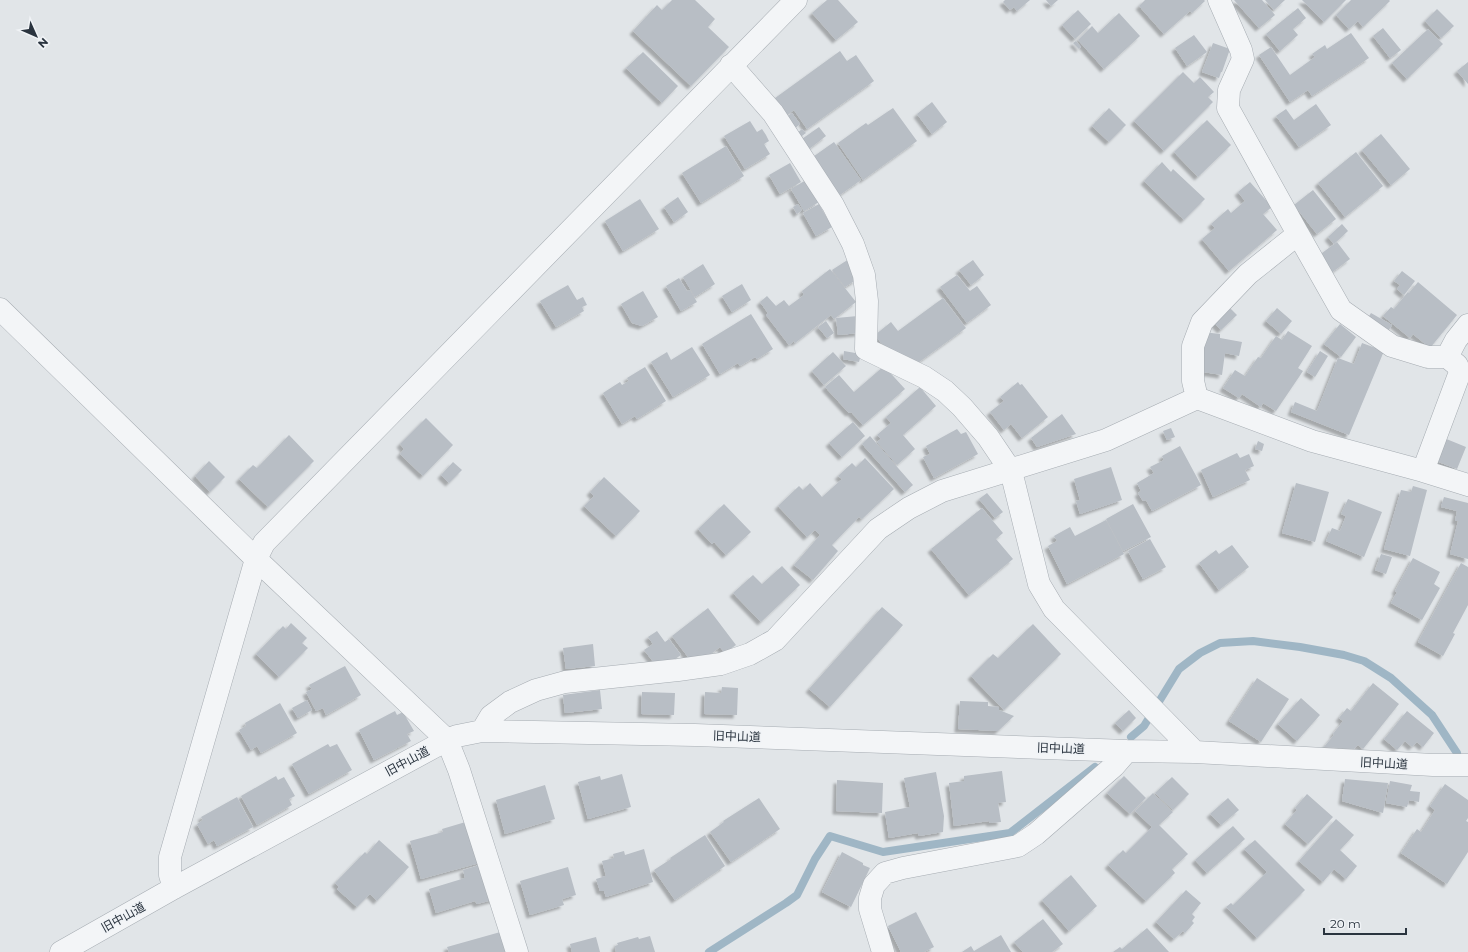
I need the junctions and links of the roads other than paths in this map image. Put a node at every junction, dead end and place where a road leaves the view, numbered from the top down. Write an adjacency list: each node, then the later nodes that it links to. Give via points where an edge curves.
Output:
1 (796, 0): 3 (street)
2 (1220, 0): 4 (street, via 1243,59 1229,90 1228,108)
3 (731, 66): 9 (street, via 773,113 833,206 853,244 864,275 867,301 866,349 924,377 944,391 978,425); 12 (street, via 264,543)
4 (1298, 234): 7 (street, via 1341,310 1392,346 1428,357); 8 (street, via 1248,274 1202,322 1192,346 1193,382)
5 (0, 309): 12 (street)
6 (1468, 325): 7 (street)
7 (1447, 357): 10 (street, via 1457,365 1460,372)
8 (1197, 398): 9 (street, via 1106,440); 10 (street, via 1312,441)
9 (1012, 471): 13 (street, via 942,491 909,508 878,529 775,640 750,654 721,664 565,682 536,690 510,702 491,716); 16 (street, via 1039,584 1054,609)
10 (1424, 471): 11 (street)
11 (1468, 485)
12 (256, 559): 14 (street); 18 (street, via 170,857 170,875)
13 (482, 732): 14 (street, 旧中山道); 15 (street, 旧中山道, via 695,735)
14 (447, 740): 18 (street, 旧中山道); 20 (street)
15 (1127, 751): 16 (street, 旧中山道); 21 (street, via 1109,771 1036,834 1018,846 885,873 874,885 870,898 870,909)
16 (1195, 752): 17 (street, 旧中山道)
17 (1468, 765)
18 (174, 888): 19 (street, 旧中山道)
19 (61, 952)
20 (517, 952)
21 (883, 952)

